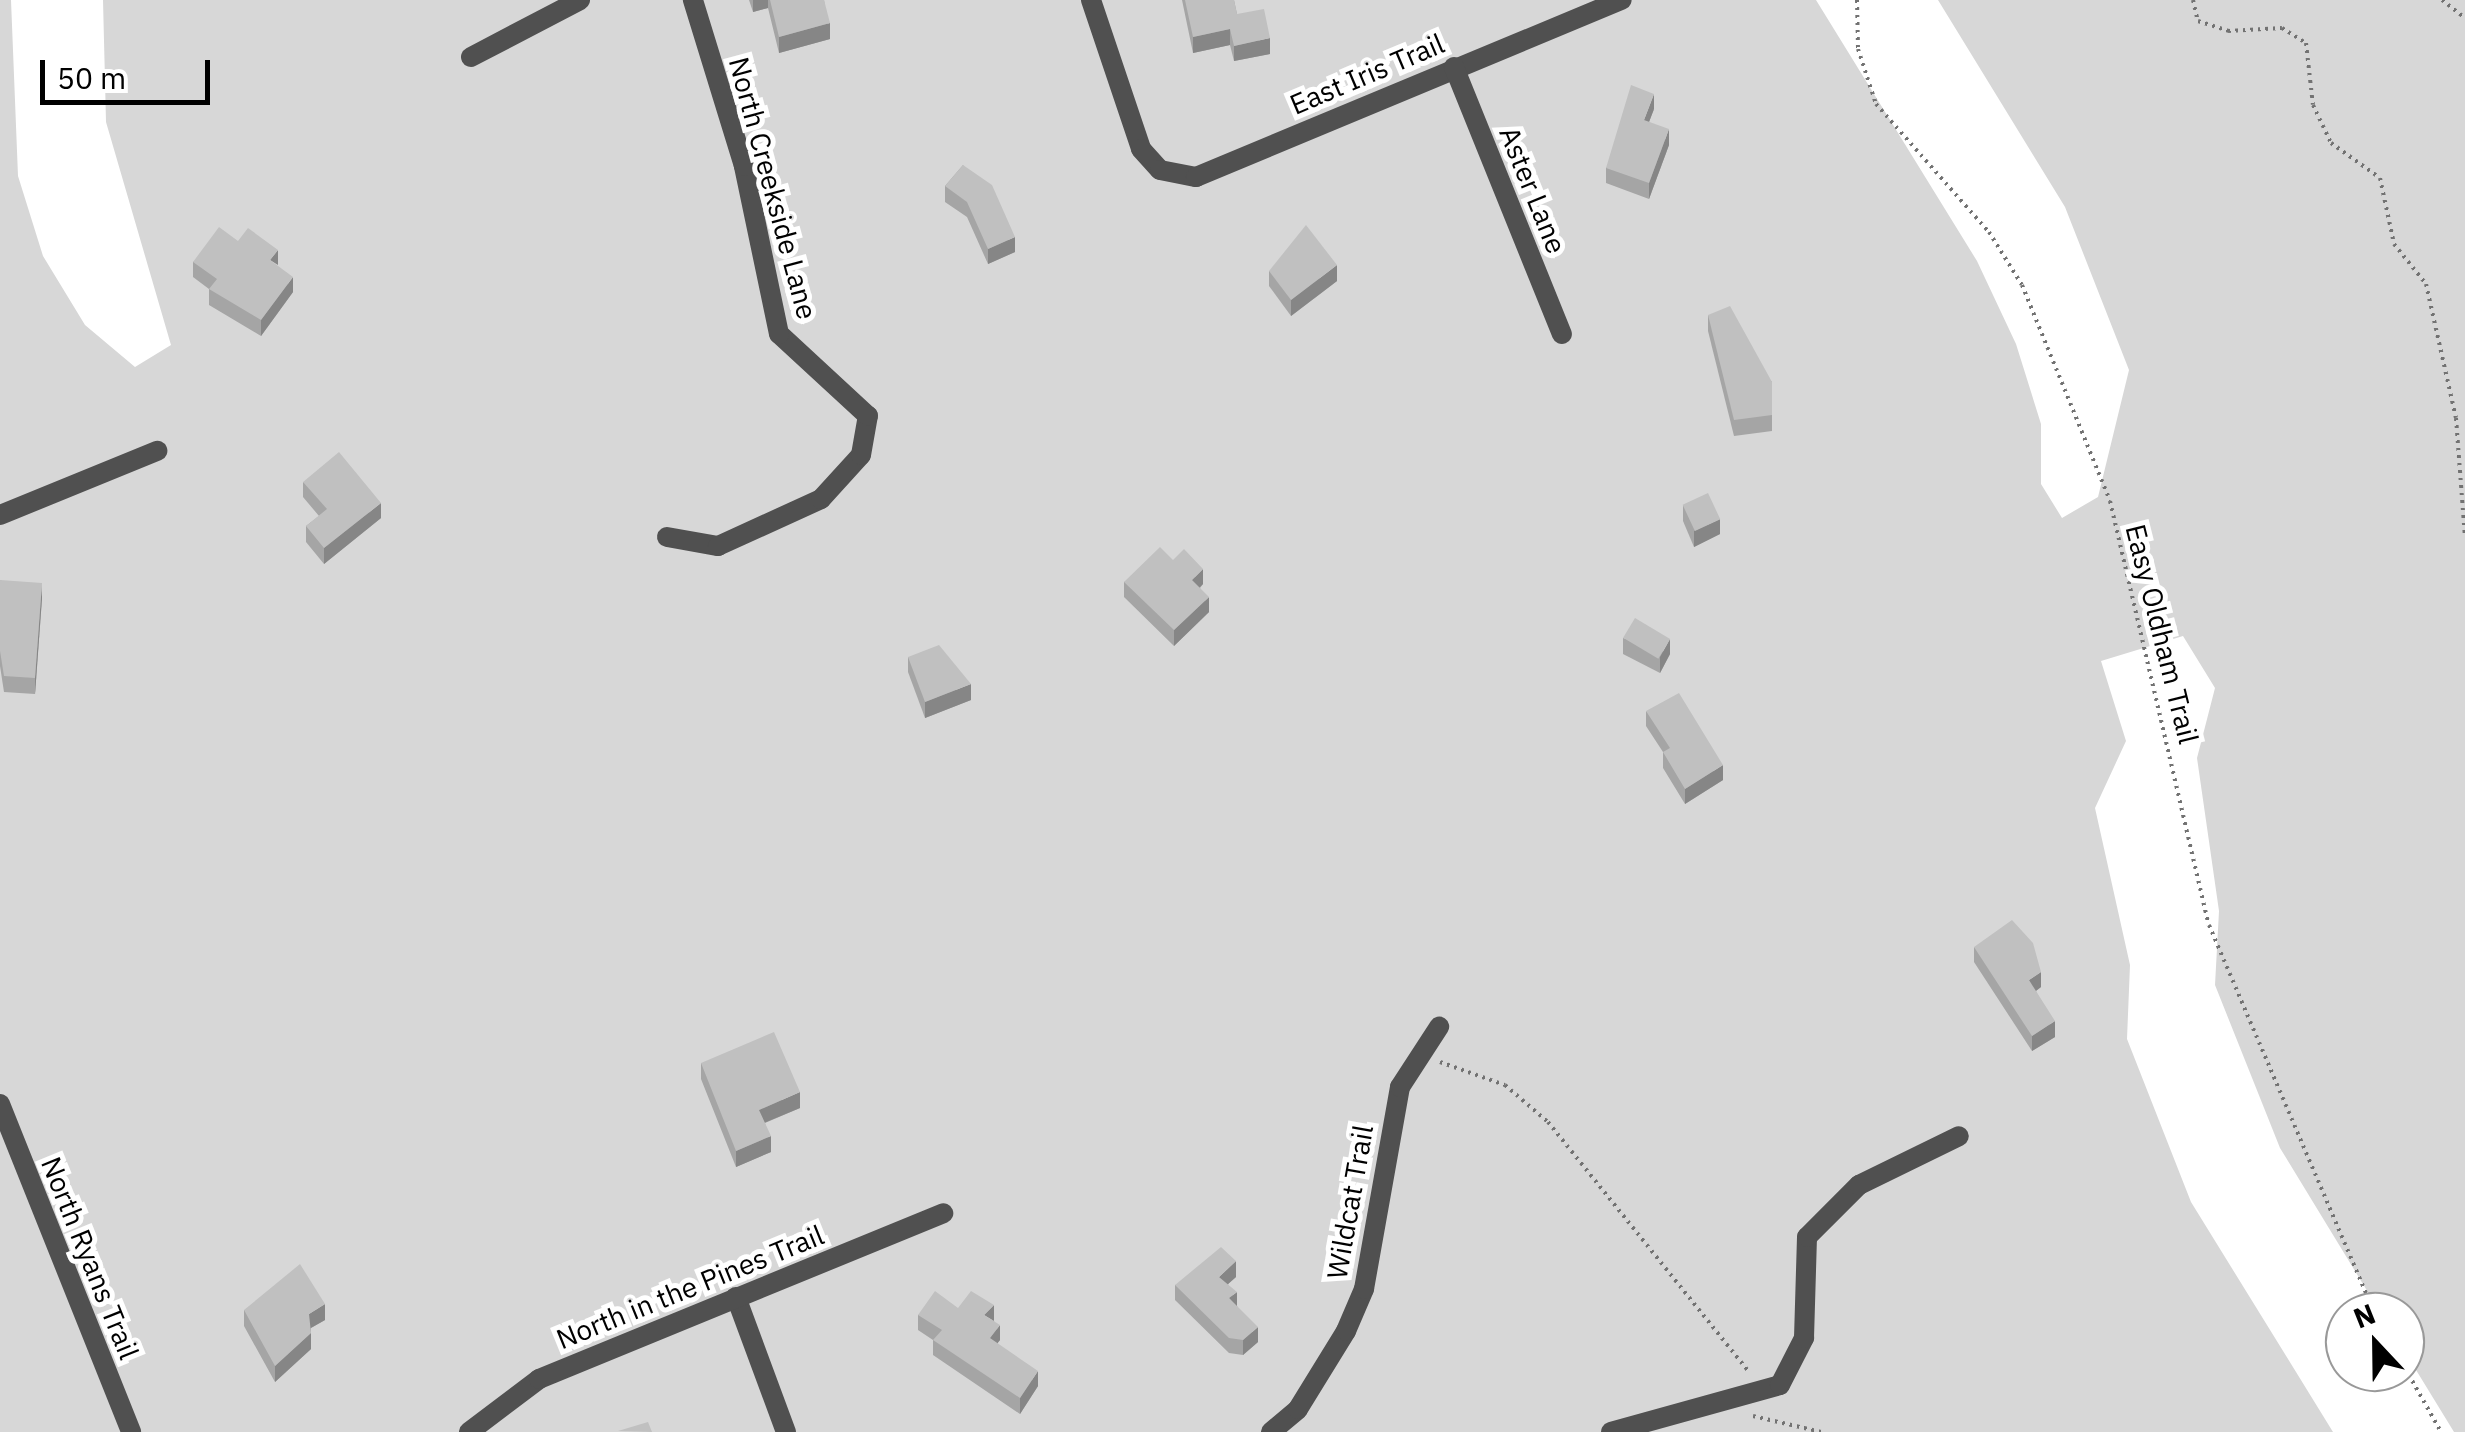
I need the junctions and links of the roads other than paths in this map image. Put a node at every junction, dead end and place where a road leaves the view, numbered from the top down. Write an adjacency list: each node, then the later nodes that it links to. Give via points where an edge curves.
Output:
1 (580, 0): 5 (street)
2 (692, 0): 10 (street, North Creekside Lane, via 744,166 779,334 868,416 861,455 821,499 718,546)
3 (1091, 0): 6 (street, East Iris Trail, via 1141,149 1160,170 1196,177)
4 (1622, 0): 6 (street, East Iris Trail)
5 (471, 57)
6 (1454, 67): 7 (street, Aster Lane)
7 (1562, 334)
8 (157, 451): 9 (street)
9 (0, 515)
10 (667, 537)
11 (1439, 1026): 19 (street, Wildcat Trail, via 1400,1086 1364,1288 1298,1409)
12 (0, 1104): 16 (street, North Ryans Trail)
13 (1959, 1136): 20 (street, via 1859,1186 1807,1237 1804,1338 1796,1368 1764,1391)
14 (943, 1213): 15 (street, North in the Pines Trail)
15 (736, 1297): 17 (street, North in the Pines Trail, via 539,1380); 18 (street)
16 (131, 1432)
17 (469, 1432)
18 (786, 1432)
19 (1271, 1432)
20 (1611, 1432)

